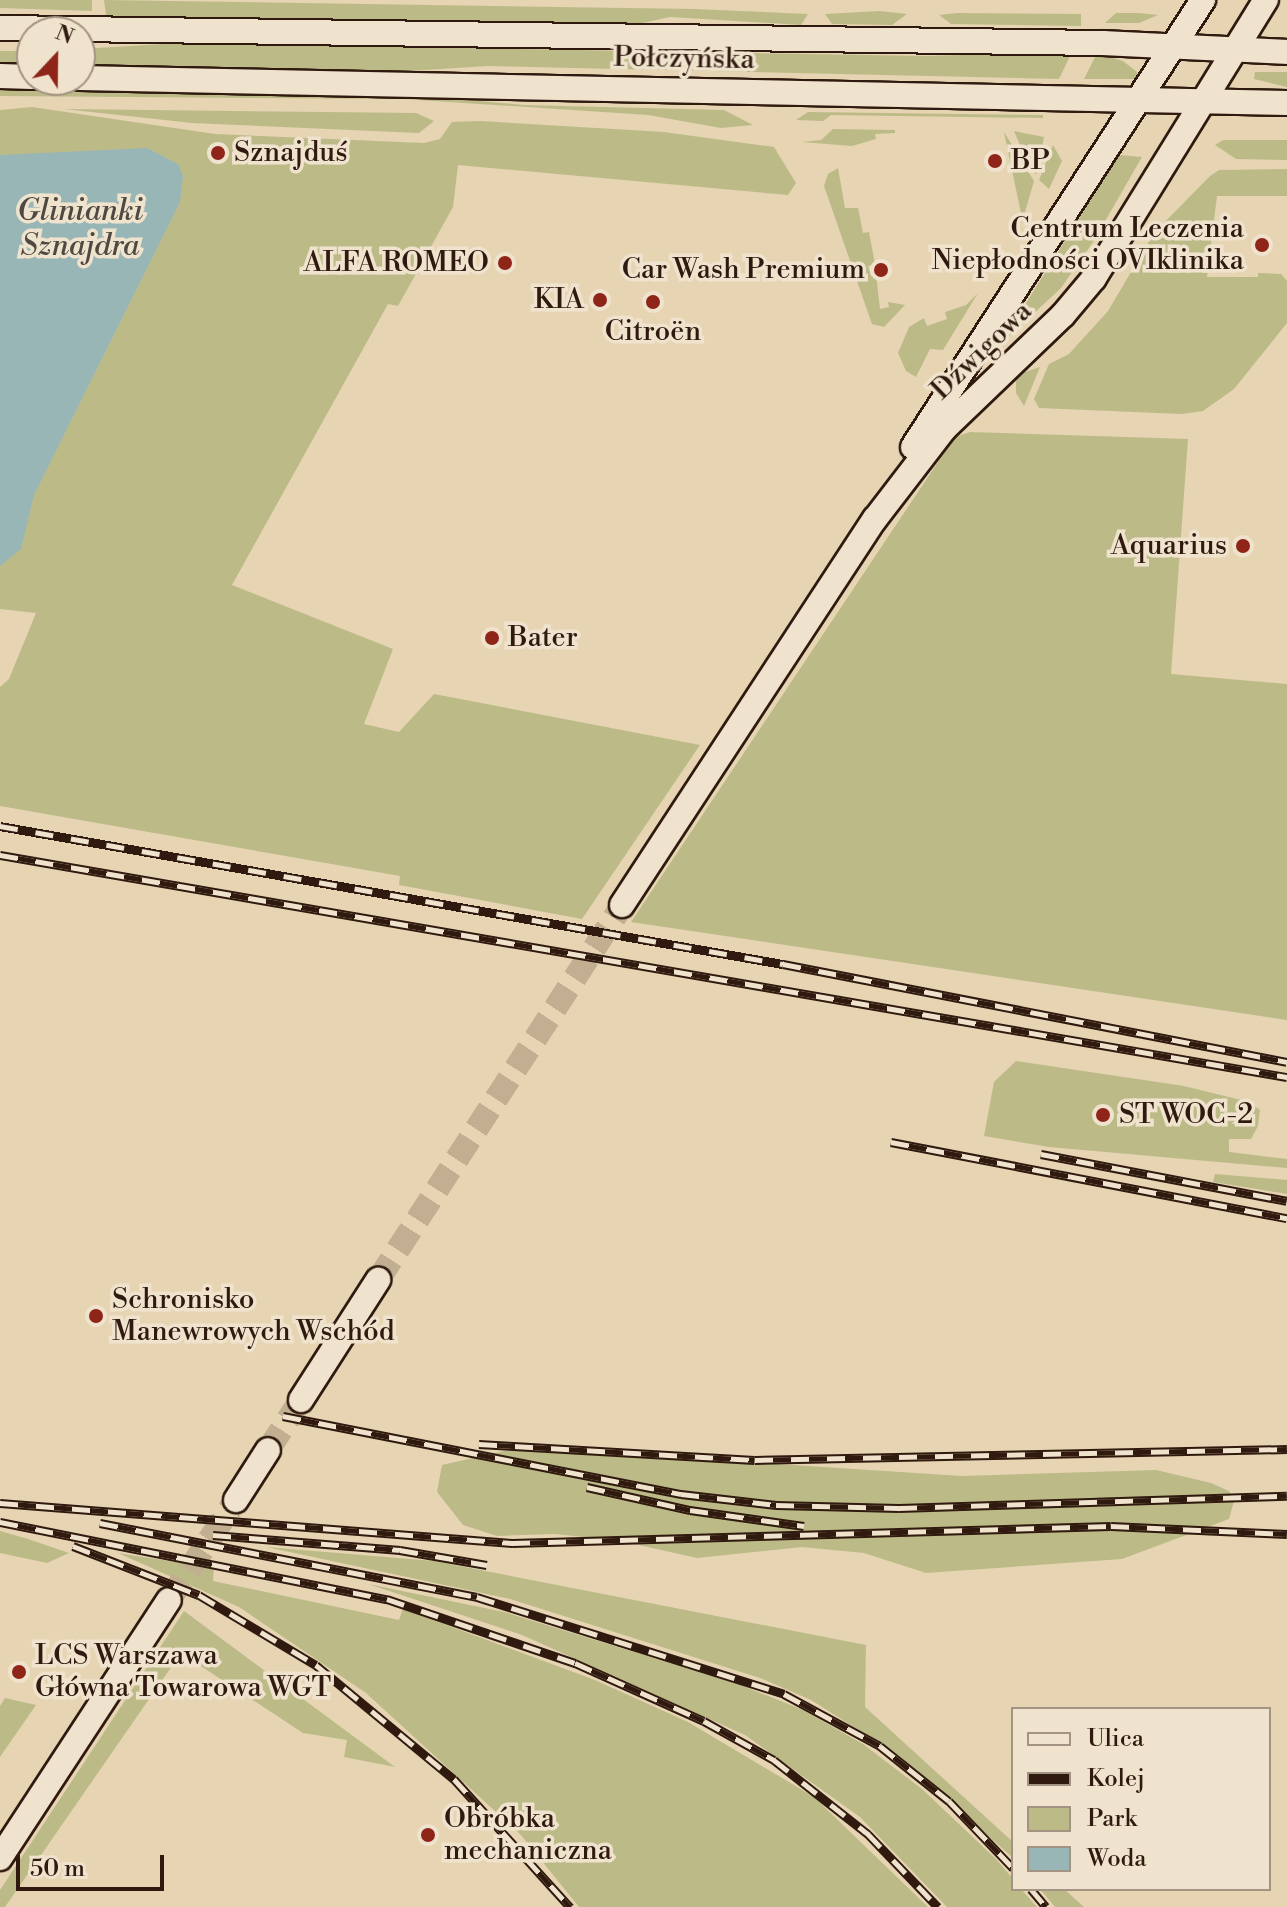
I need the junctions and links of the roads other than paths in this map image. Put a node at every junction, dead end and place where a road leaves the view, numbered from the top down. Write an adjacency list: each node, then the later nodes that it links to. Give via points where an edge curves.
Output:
1 (1203, 0): 4 (main road, Dźwigowa)
2 (1266, 0): 6 (main road, Dźwigowa)
3 (0, 28): 4 (main road, Połczyńska)
4 (1172, 45): 6 (main road, Połczyńska); 8 (main road, Dźwigowa)
5 (1287, 52): 6 (main road, Połczyńska)
6 (1233, 53): 9 (main road, Dźwigowa)
7 (96, 78): 8 (main road, Połczyńska)
8 (1137, 101): 9 (main road, Połczyńska); 11 (main road, Dźwigowa, via 939,405)
9 (1202, 102): 10 (main road, Połczyńska); 11 (main road, Dźwigowa, via 1094,278 1063,315 944,429)
10 (1287, 103)
11 (875, 519): 12 (main road, Dźwigowa)
12 (622, 905)
13 (378, 1280): 14 (main road)
14 (301, 1400)
15 (268, 1450): 16 (main road)
16 (236, 1500)
17 (169, 1600): 18 (main road)
18 (0, 1858)

